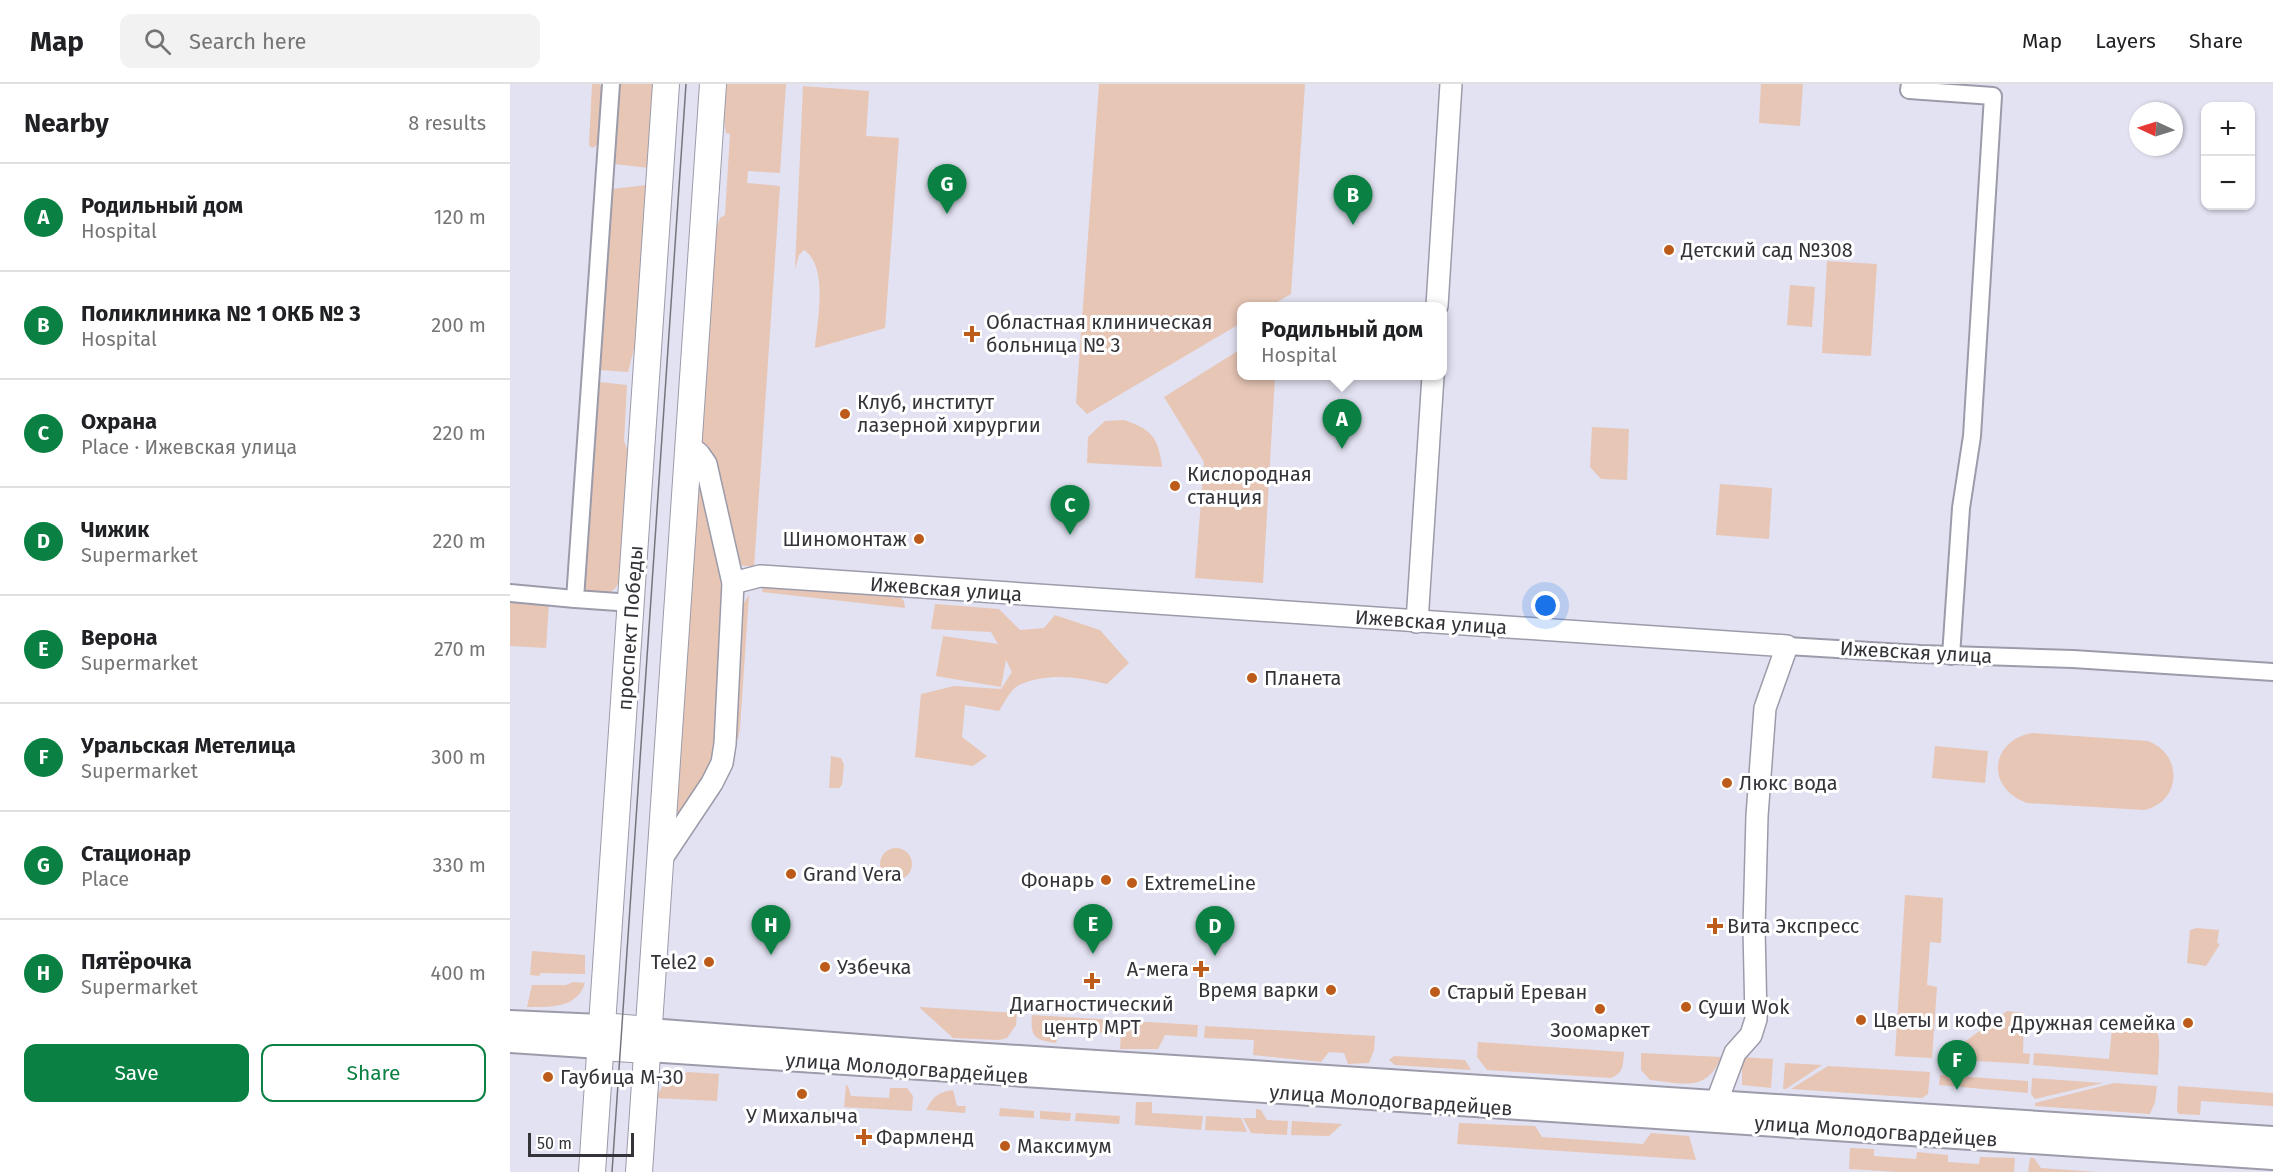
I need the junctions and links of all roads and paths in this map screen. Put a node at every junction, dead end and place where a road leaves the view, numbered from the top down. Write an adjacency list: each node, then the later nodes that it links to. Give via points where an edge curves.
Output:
1 (611, 84): 11 (street)
2 (666, 84): 12 (main road, проспект Победы)
3 (713, 84): 8 (main road)
4 (1450, 84): 6 (street)
5 (1910, 84): 15 (street, via 1909,90 1993,96 1972,436 1961,508)
6 (1437, 302)
7 (1432, 380): 13 (street)
8 (688, 445): 9 (street, via 706,464); 17 (main road)
9 (733, 583): 13 (street, Ижевская улица, via 760,576); 17 (street, via 722,763)
10 (510, 593): 11 (street)
11 (575, 599): 12 (street)
12 (632, 603): 19 (main road, проспект Победы)
13 (1417, 622): 14 (street, Ижевская улица)
14 (1787, 646): 15 (street, Ижевская улица); 22 (street, via 1765,708 1757,816 1756,1019 1751,1035 1735,1053)
15 (1951, 656): 16 (street, Ижевская улица, via 2073,658)
16 (2273, 672)
17 (660, 861): 20 (main road)
18 (510, 1022): 19 (main road, улица Молодогвардейцев)
19 (601, 1037): 20 (main road, улица Молодогвардейцев); 21 (main road, улица Молодогвардейцев); 25 (main road, проспект Победы)
20 (648, 1040): 22 (main road, улица Молодогвардейцев); 26 (main road)
21 (510, 1041)
22 (1716, 1111): 23 (main road, улица Молодогвардейцев); 24 (main road, улица Молодогвардейцев)
23 (2273, 1138)
24 (2273, 1158)
25 (592, 1172)
26 (639, 1172)

